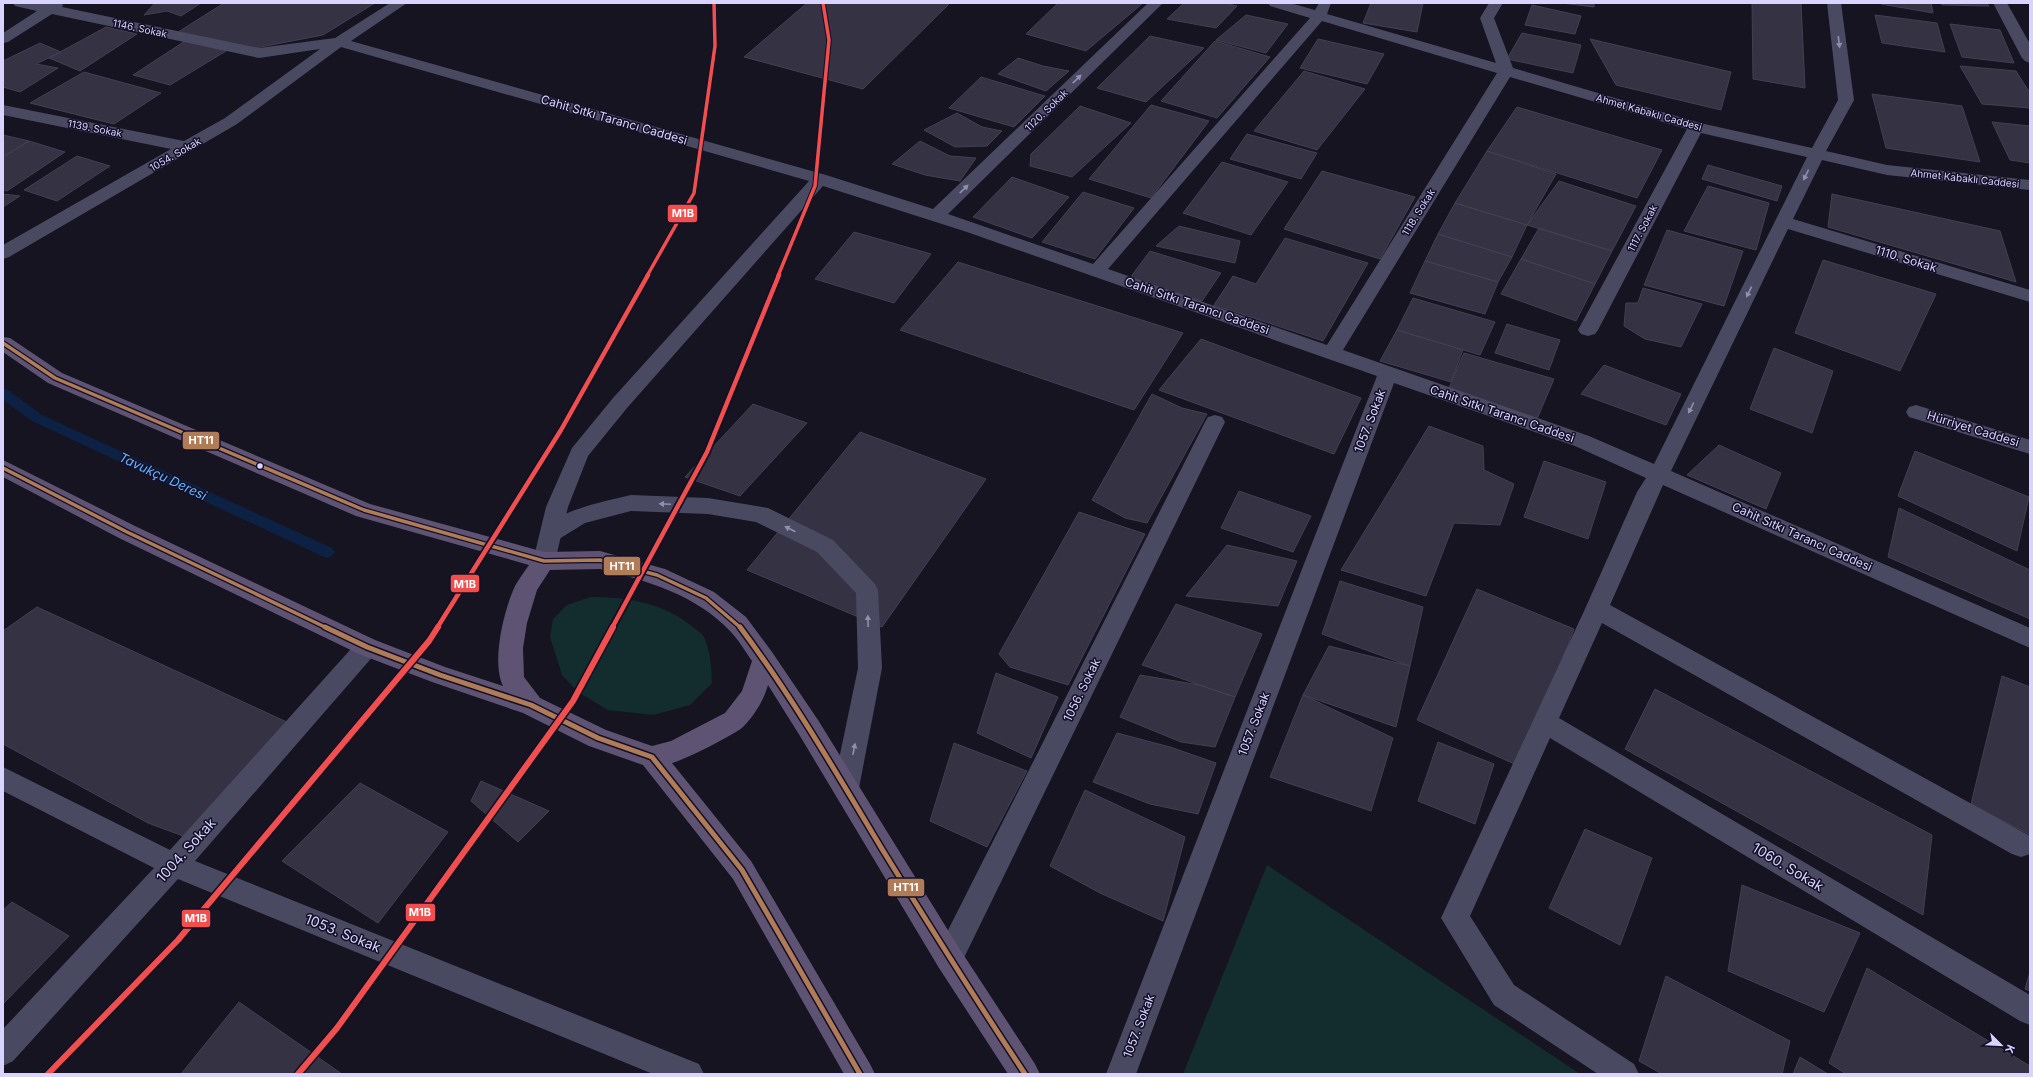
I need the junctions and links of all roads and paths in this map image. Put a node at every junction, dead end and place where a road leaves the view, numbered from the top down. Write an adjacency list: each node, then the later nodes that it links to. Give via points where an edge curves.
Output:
1 (20, 3): 8 (street, 1146. Sokak)
2 (400, 3): 11 (street, 1054. Sokak)
3 (1156, 3): 21 (street, 1120. Sokak, one-way to 3)
4 (1275, 3): 9 (street, Ahmet Kabaklı Caddesi)
5 (1496, 3): 14 (street, via 1487,18)
6 (1834, 3): 18 (street, one-way to 18, via 1846,100)
7 (2000, 3): 13 (street)
8 (55, 6): 10 (street); 12 (street, 1146. Sokak)
9 (1322, 9): 14 (street, Ahmet Kabaklı Caddesi); 24 (street)
10 (3, 39)
11 (339, 42): 12 (street, 1054. Sokak); 17 (street, 1054. Sokak, via 231,121); 19 (street, Cahit Sıtkı Tarancı Caddesi)
12 (259, 53)
13 (2030, 58)
14 (1506, 71): 16 (street, Ahmet Kabaklı Caddesi); 28 (street, 1118. Sokak)
15 (3, 110): 17 (street, 1139. Sokak)
16 (1696, 126): 18 (street, Ahmet Kabaklı Caddesi); 26 (street, 1117. Sokak)
17 (187, 147): 23 (street, 1054. Sokak)
18 (1816, 155): 20 (street, Ahmet Kabaklı Caddesi, via 1887,170); 22 (street, one-way to 22)
19 (820, 179): 21 (street, Cahit Sıtkı Tarancı Caddesi); 35 (street, via 620,403 579,453 557,507)
20 (2030, 185)
21 (936, 216): 24 (street, Cahit Sıtkı Tarancı Caddesi)
22 (1783, 222): 25 (street, 1110. Sokak); 34 (street, one-way to 34)
23 (3, 253)
24 (1096, 271): 28 (street, Cahit Sıtkı Tarancı Caddesi)
25 (2030, 296)
26 (1588, 330)
27 (3, 343): 36 (main road, via 55,378 364,510)
28 (1331, 354): 29 (street, Cahit Sıtkı Tarancı Caddesi)
29 (1388, 373): 34 (street, Cahit Sıtkı Tarancı Caddesi, via 1582,441); 54 (street, 1057. Sokak)
30 (1916, 412): 32 (street, Hürriyet Caddesi)
31 (1215, 422): 48 (street, 1056. Sokak)
32 (2030, 447)
33 (3, 468): 39 (main road, via 127,532)
34 (1659, 474): 37 (street, via 1648,492); 38 (street, Cahit Sıtkı Tarancı Caddesi)
35 (551, 533): 36 (street); 45 (street, one-way to 35, via 870,668 867,590 825,546 760,514 708,506 631,503 578,517)
36 (544, 561): 40 (main road, via 600,560 657,575 706,598 738,624); 41 (main road, via 526,587 515,623 511,648 512,679)
37 (1597, 609): 42 (street); 46 (street)
38 (2030, 638)
39 (367, 647): 41 (main road, via 440,675); 47 (street, 1004. Sokak)
40 (764, 659): 43 (main road, via 753,695 734,720 676,751); 45 (main road)
41 (531, 705): 43 (main road, via 598,738)
42 (1545, 722): 49 (street, 1060. Sokak); 55 (street, via 1455,918 1504,995)
43 (652, 758): 52 (main road, via 742,870)
44 (3, 778): 47 (street, 1053. Sokak)
45 (846, 788): 48 (main road)
46 (2021, 844)
47 (174, 865): 50 (street, 1004. Sokak); 51 (street, 1053. Sokak)
48 (949, 958): 53 (main road)
49 (2030, 1011)
50 (3, 1051)
51 (689, 1074)
52 (860, 1074)
53 (1025, 1074)
54 (1120, 1074)
55 (1624, 1074)

